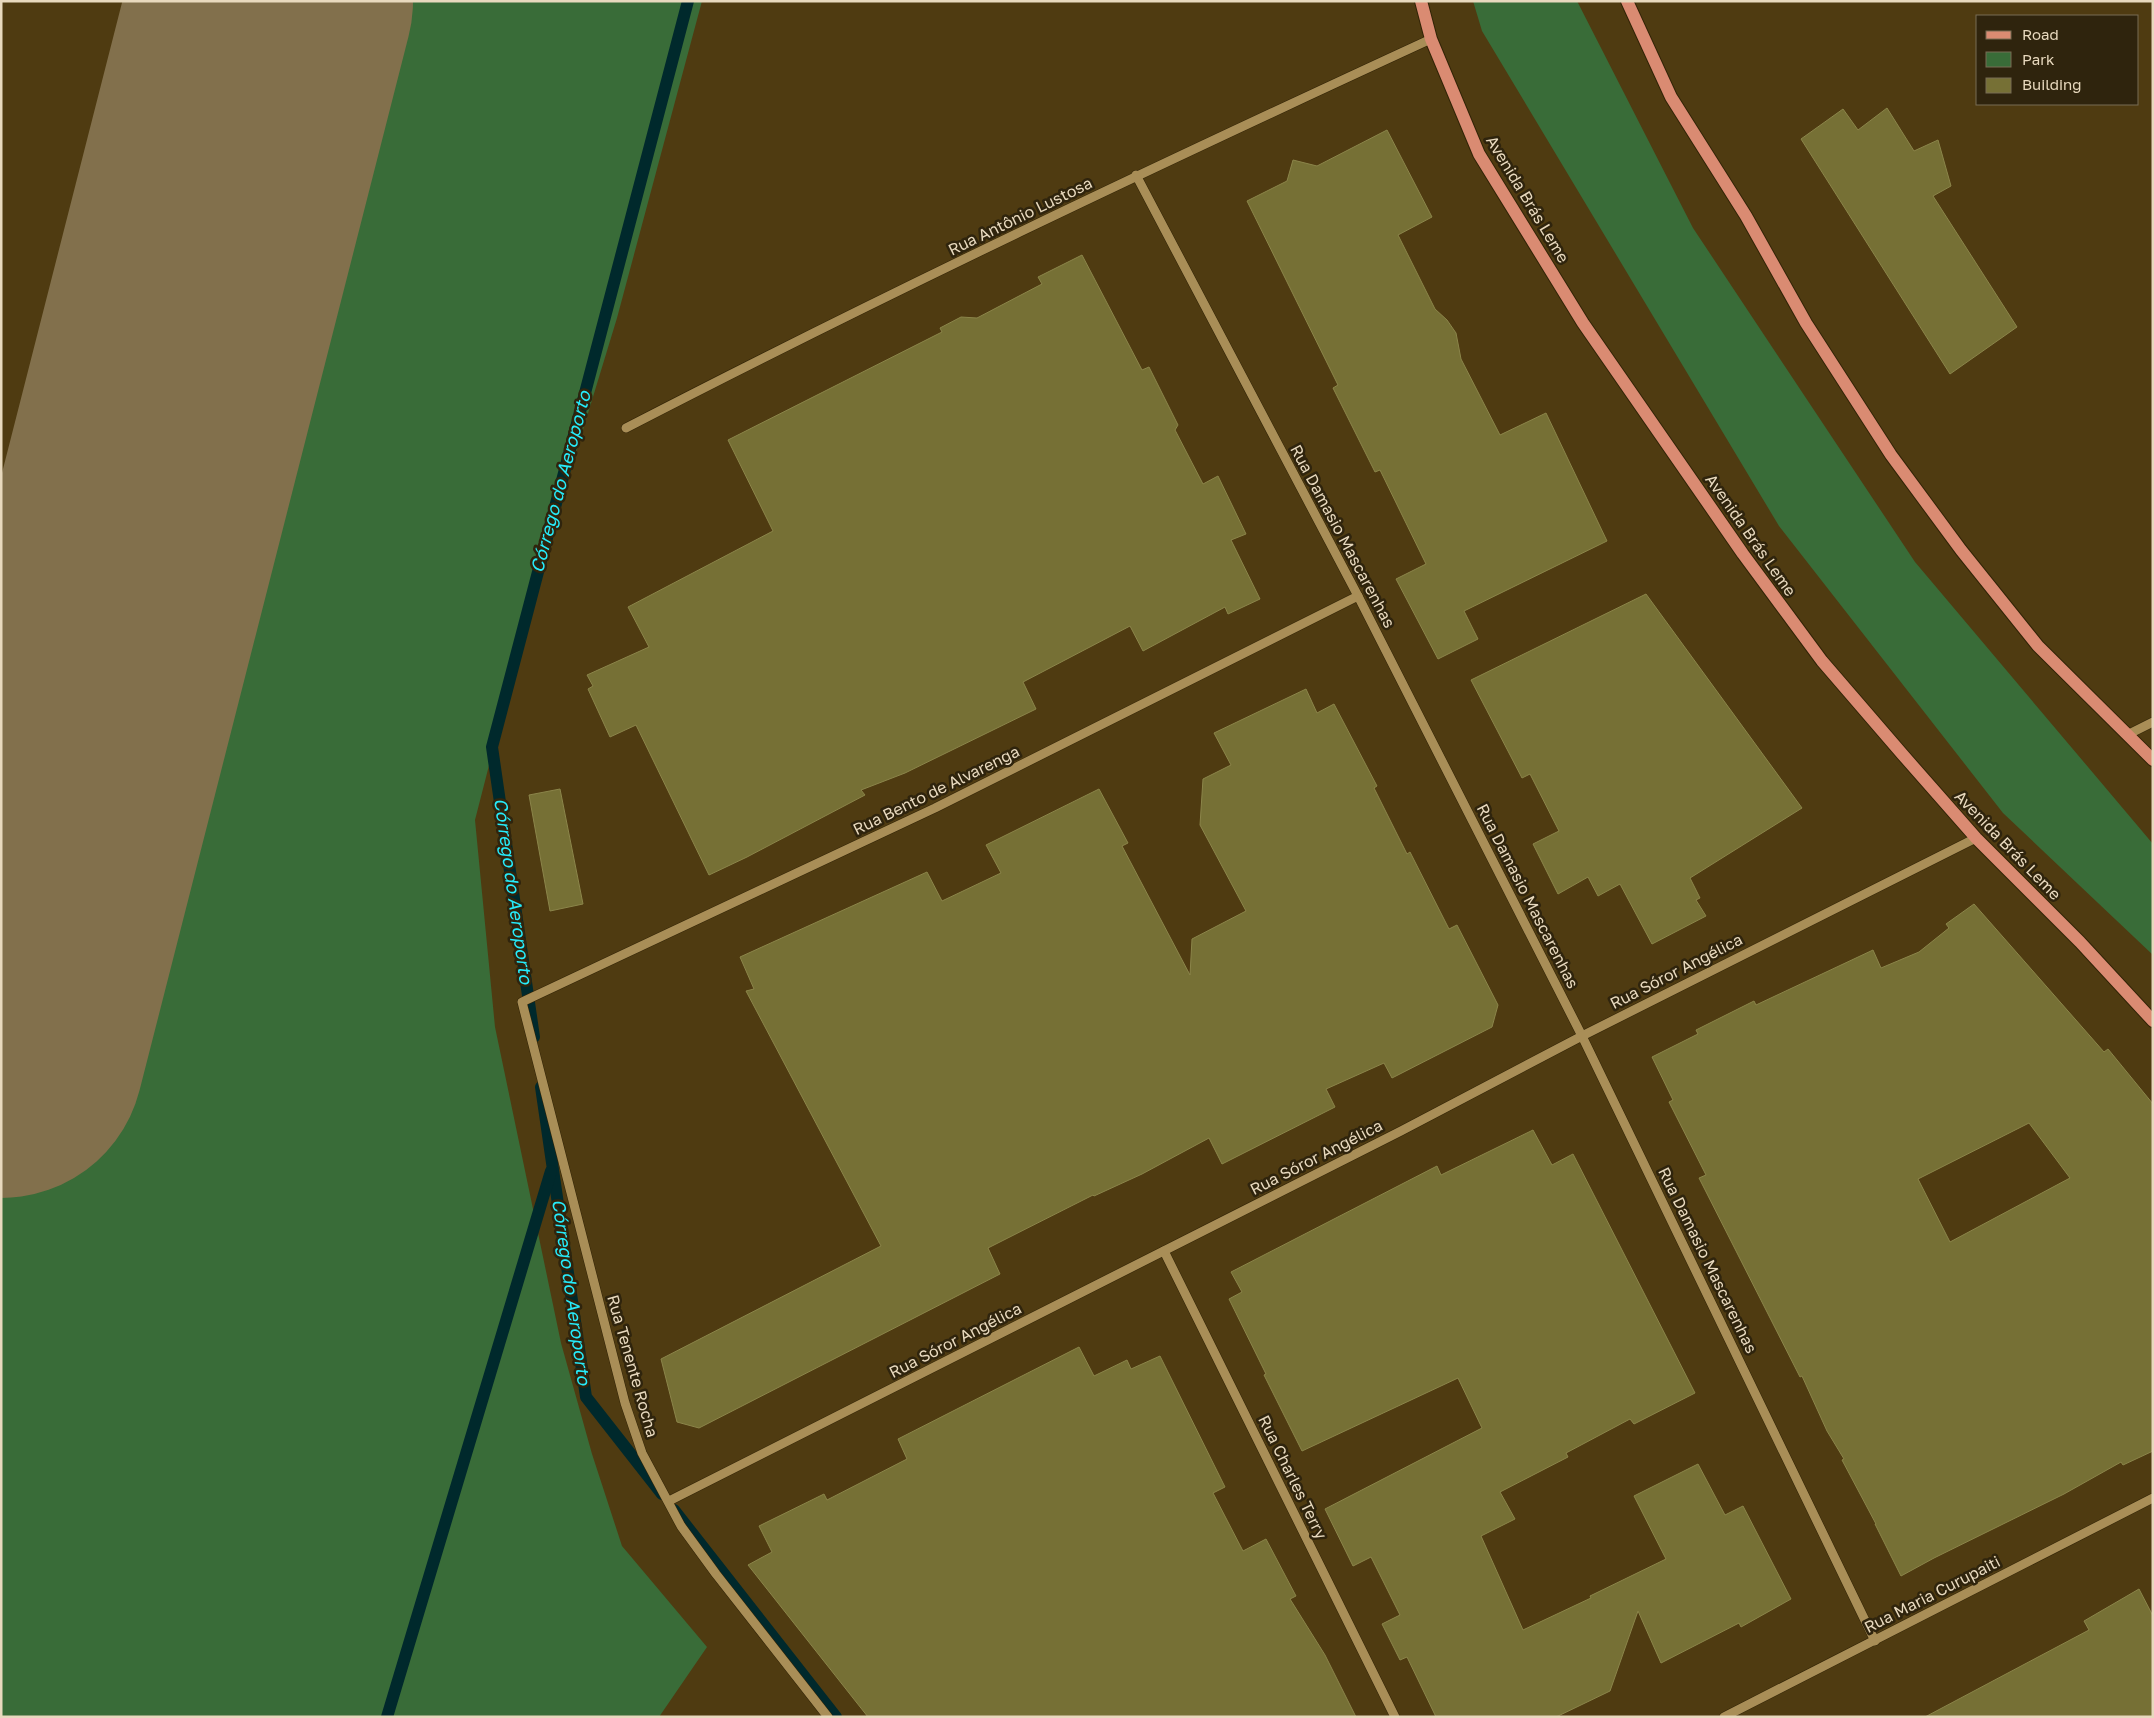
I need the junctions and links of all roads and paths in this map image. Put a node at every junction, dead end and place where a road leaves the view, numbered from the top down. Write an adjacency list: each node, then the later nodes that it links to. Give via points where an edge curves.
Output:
1 (1421, 1): 3 (main road, Avenida Brás Leme)
2 (1628, 1): 8 (main road, via 1671,97 1746,216 1806,323 1891,455 2038,646)
3 (1431, 38): 4 (street, Rua Antônio Lustosa); 10 (main road, Avenida Brás Leme, via 1479,154 1583,323 1743,554 1822,661)
4 (1136, 175): 5 (street, Rua Antônio Lustosa, via 763,357); 6 (street, Rua Damasio Mascarenhas)
5 (626, 428)
6 (1358, 596): 11 (street, Rua Bento de Alvarenga, via 935,808); 13 (street, Rua Damasio Mascarenhas)
7 (2153, 722): 8 (street)
8 (2127, 735): 9 (main road)
9 (2153, 760)
10 (1976, 838): 12 (main road, Avenida Brás Leme); 13 (street, Rua Sóror Angélica)
11 (522, 1002): 16 (street, Rua Tenente Rocha, via 625,1403 642,1453)
12 (2153, 1021)
13 (1582, 1036): 14 (street, Rua Sóror Angélica); 17 (street, Rua Damasio Mascarenhas)
14 (1164, 1251): 16 (street, Rua Sóror Angélica); 19 (street, Rua Charles Terry)
15 (2153, 1498): 17 (street, Rua Maria Curupaiti)
16 (669, 1501): 18 (street, Rua Tenente Rocha, via 682,1526 716,1574)
17 (1875, 1640): 20 (street, Rua Maria Curupaiti)
18 (828, 1717)
19 (1395, 1717)
20 (1724, 1717)

